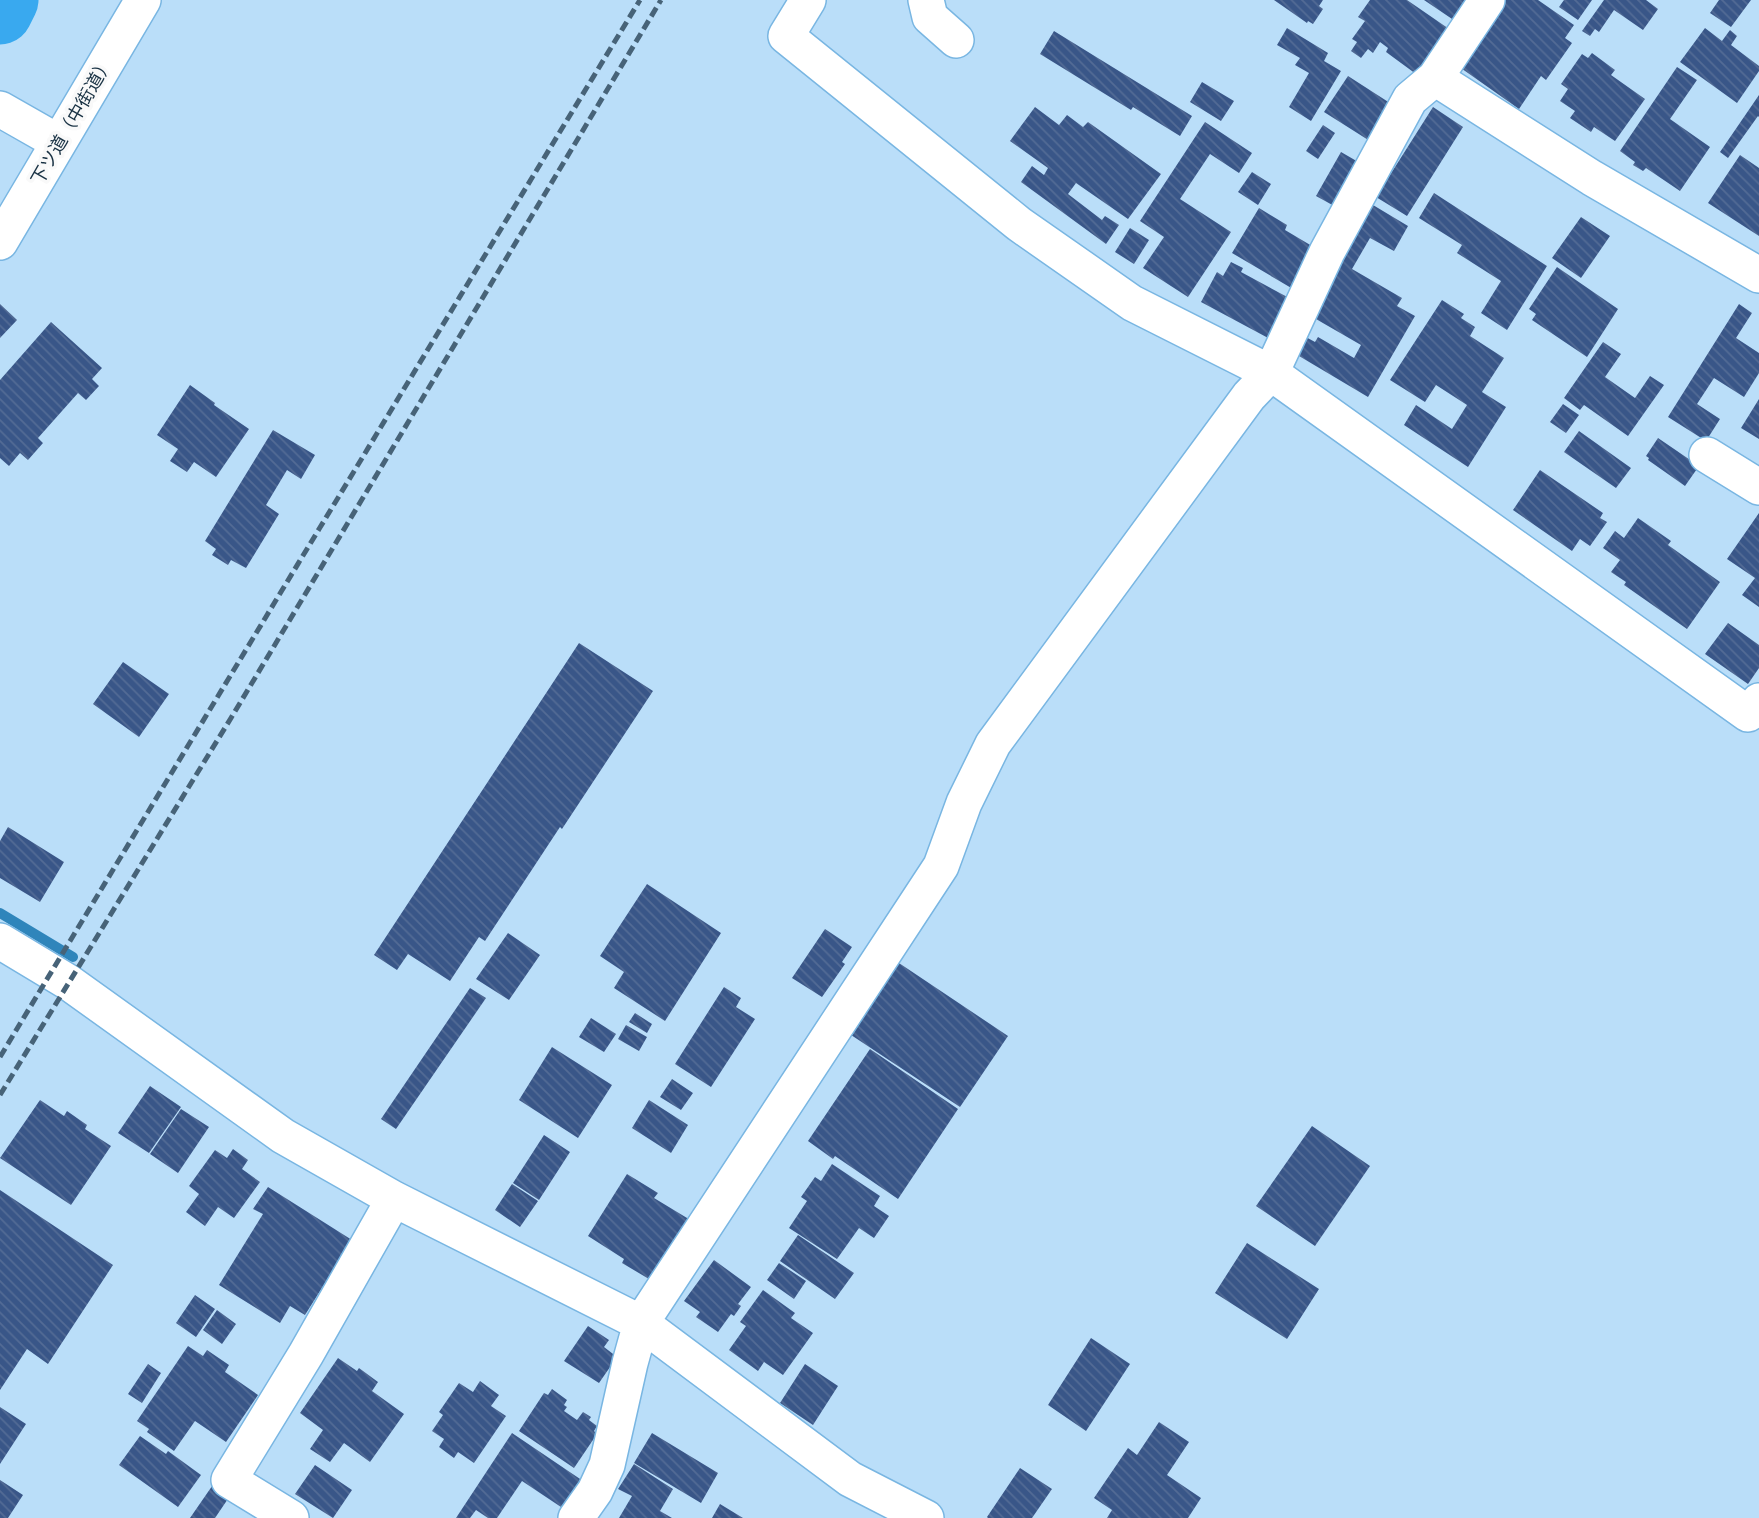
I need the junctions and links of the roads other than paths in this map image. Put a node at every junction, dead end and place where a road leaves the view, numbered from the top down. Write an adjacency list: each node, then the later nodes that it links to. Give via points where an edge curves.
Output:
1 (143, 0): 8 (street, 下ツ道（中街道）)
2 (808, 0): 11 (street, via 786,36 934,156 1019,224 1132,303)
3 (926, 0): 5 (street, via 930,17)
4 (1488, 0): 6 (street)
5 (956, 40)
6 (1435, 78): 10 (street, via 1592,178); 11 (street, via 1410,99 1327,252)
7 (0, 109): 8 (street)
8 (49, 136): 9 (street, 下ツ道（中街道）)
9 (0, 242)
10 (1759, 275)
11 (1271, 373): 14 (street, via 1748,715); 17 (street, via 1249,396 993,744 964,803 942,866)
12 (1707, 455): 13 (street)
13 (1759, 487)
14 (1759, 701)
15 (0, 941): 16 (street, via 68,982 283,1136)
16 (394, 1199): 17 (street); 18 (street, via 229,1480)
17 (641, 1323): 19 (street, via 607,1465); 20 (street, via 850,1479)
18 (291, 1518)
19 (576, 1518)
20 (926, 1518)

